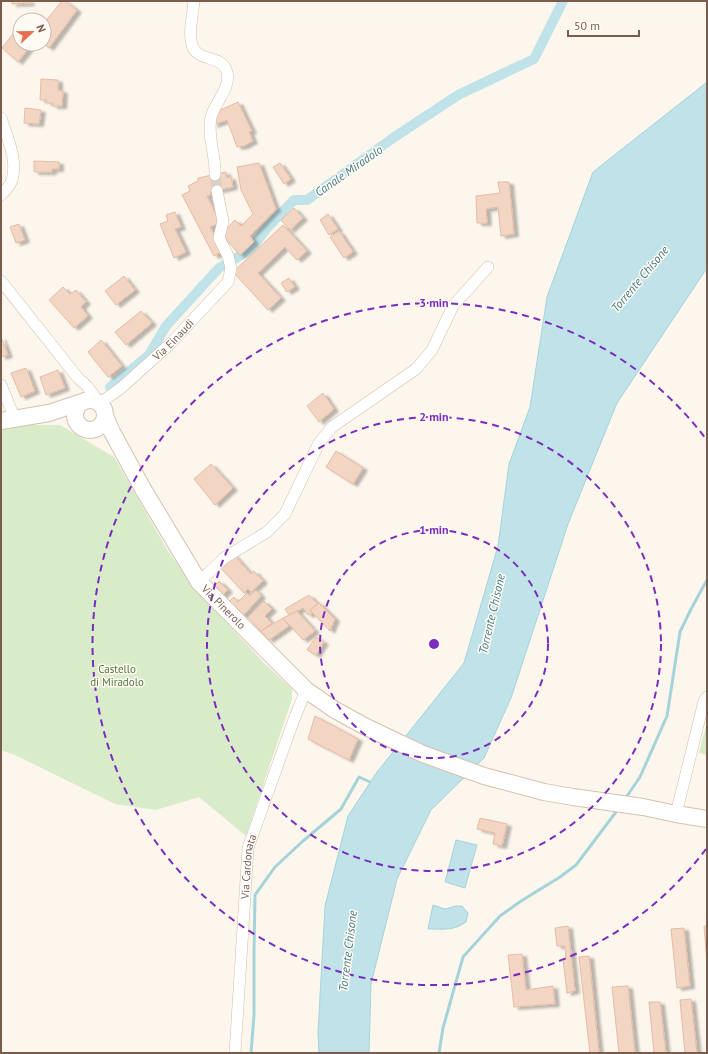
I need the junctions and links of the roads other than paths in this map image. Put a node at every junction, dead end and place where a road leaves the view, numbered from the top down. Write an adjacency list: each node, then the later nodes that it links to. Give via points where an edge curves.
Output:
1 (194, 1): 3 (street, via 190,32 193,49 197,54 217,60 226,69 227,75 224,90 211,117)
2 (1, 118): 5 (street, via 13,166 12,181)
3 (215, 175)
4 (217, 191): 11 (street, Via Einaudi, via 223,221 219,238 229,260 228,282 170,344)
5 (1, 195)
6 (488, 267): 16 (street, via 453,306 432,350 416,369 332,427 319,443 285,514 267,532 224,558)
7 (1, 281): 8 (street)
8 (78, 378): 10 (street, via 82,390); 11 (street, via 88,386)
9 (1, 385): 13 (street)
10 (81, 402): 11 (street, via 90,399); 12 (street, Via Pinerolo); 14 (street, via 75,411)
11 (101, 407): 14 (street, via 104,421 97,428); 15 (street, Via Pinerolo)
12 (49, 413): 13 (street, Via Pinerolo); 14 (street, Via Pinerolo)
13 (8, 420)
14 (82, 425): 15 (street, Via Pinerolo)
15 (123, 452): 16 (street, Via Pinerolo)
16 (199, 582): 17 (street, Via Pinerolo)
17 (306, 690): 19 (street, Via Pinerolo, via 366,727 423,754 484,776 544,792); 21 (street, Via Cardonata, via 292,722 248,848)
18 (707, 697): 19 (street)
19 (676, 814): 20 (street, Via Pinerolo)
20 (707, 819)
21 (235, 1053)

